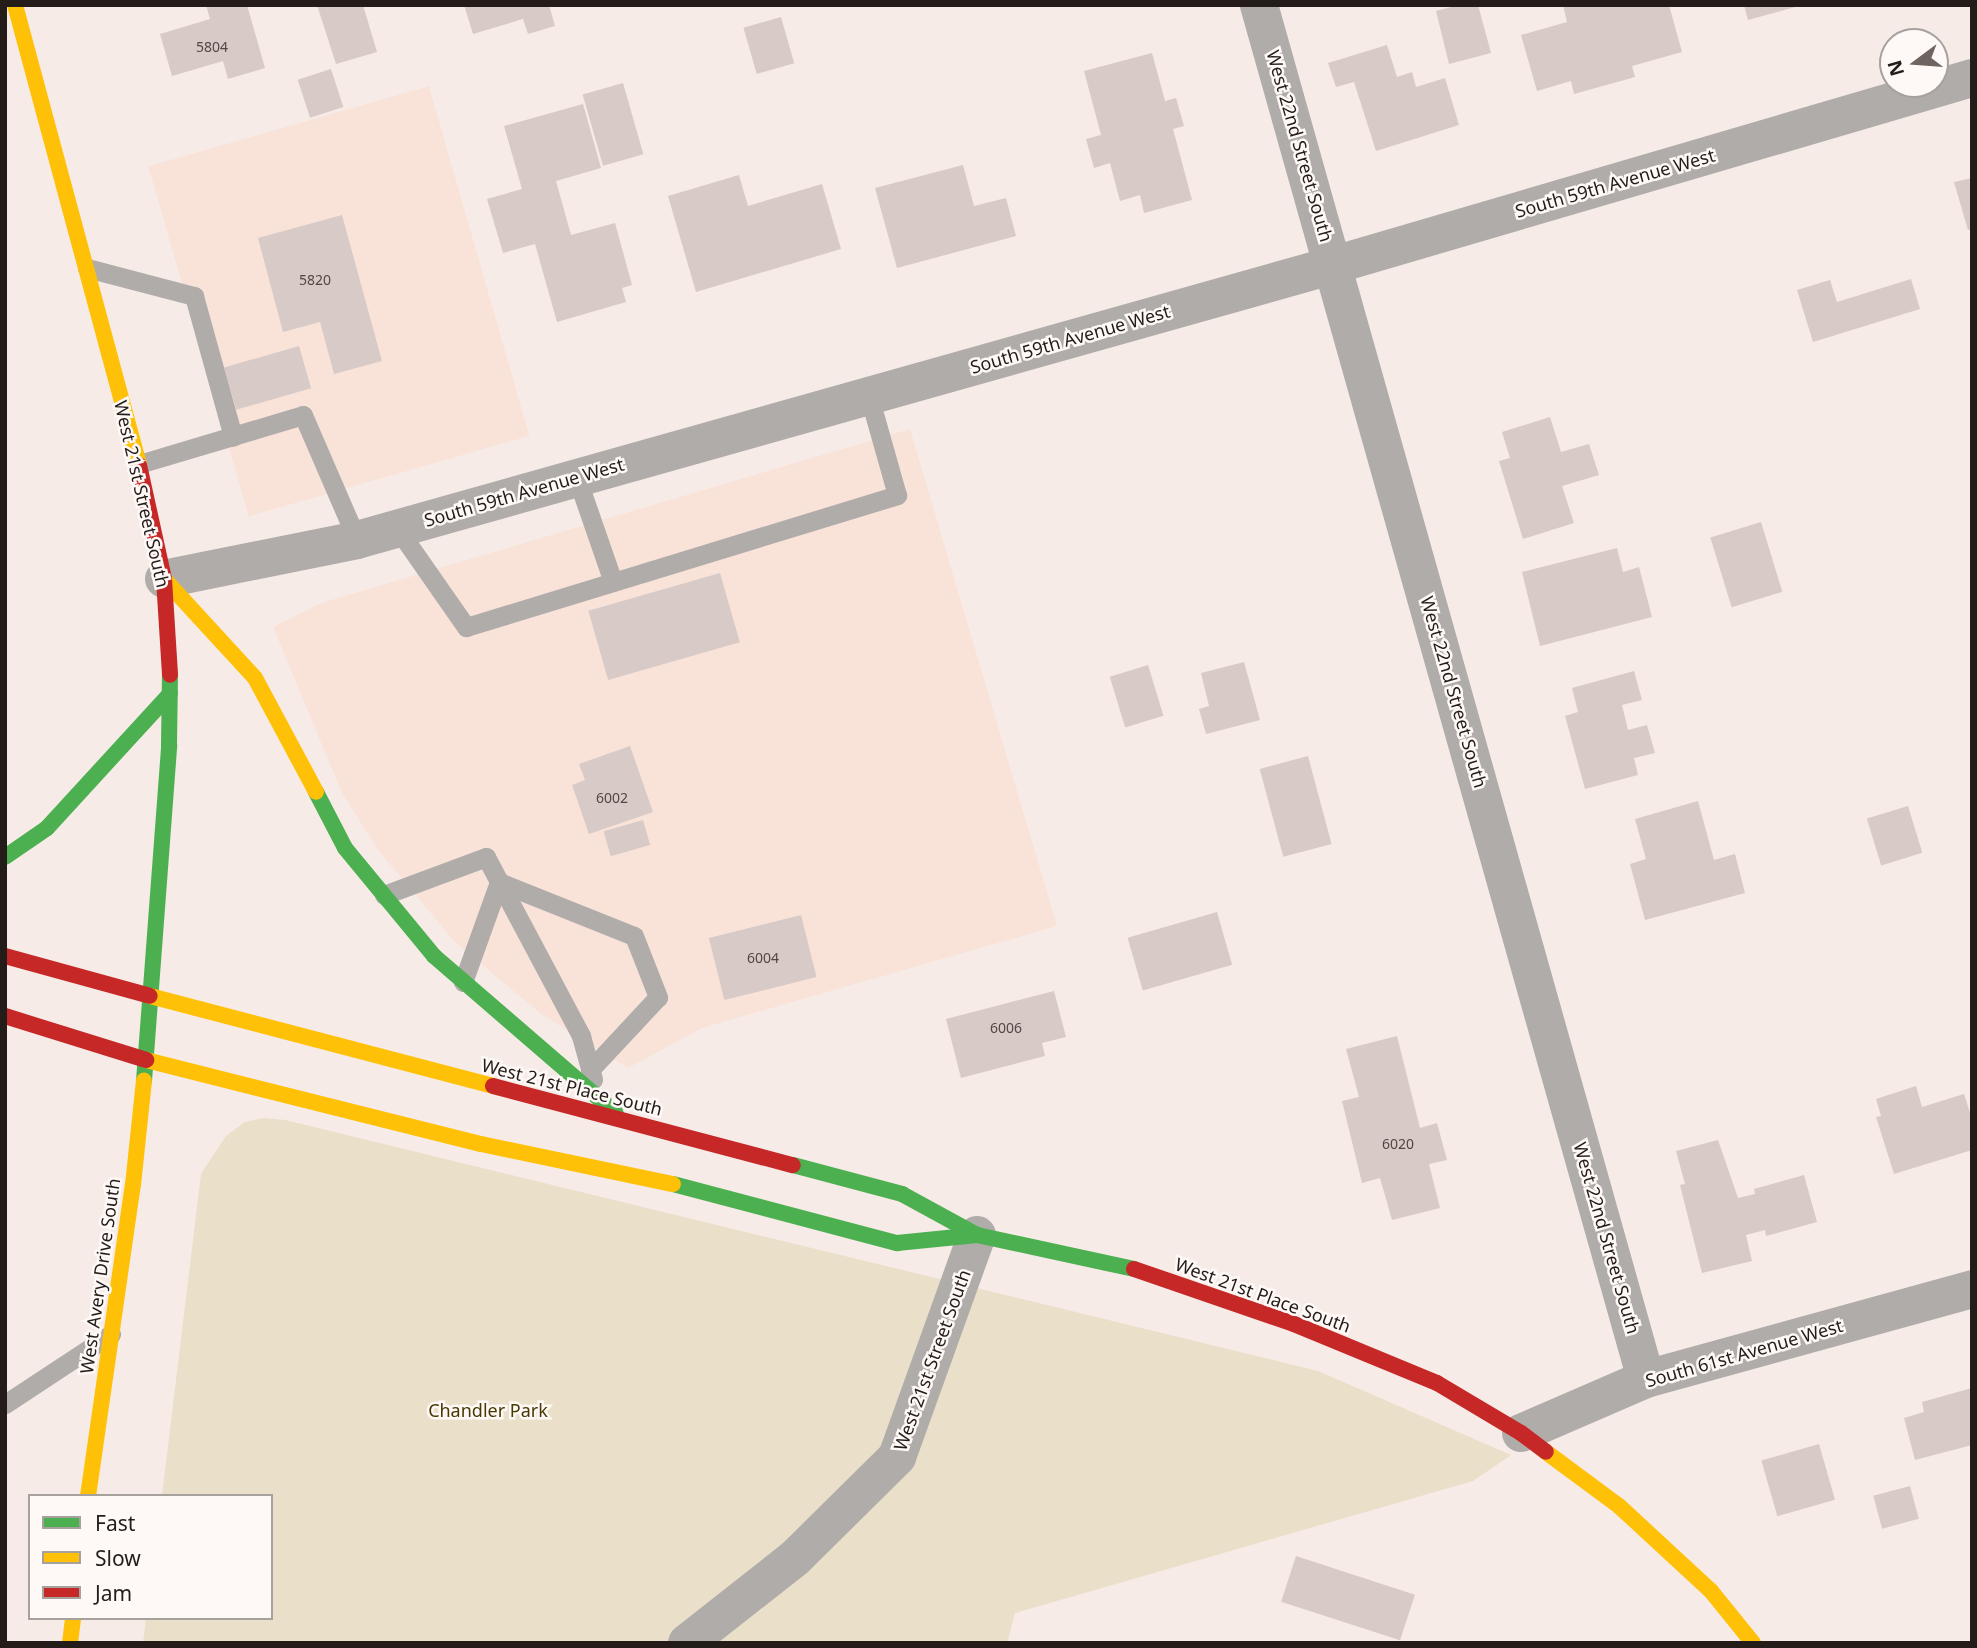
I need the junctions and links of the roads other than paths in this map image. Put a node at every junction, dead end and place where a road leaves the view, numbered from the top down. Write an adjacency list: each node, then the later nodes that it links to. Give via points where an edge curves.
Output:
1 (15, 5): 5 (main road, West 21st Street South)
2 (1259, 5): 4 (street, West 22nd Street South)
3 (1972, 78): 4 (street, South 59th Avenue West)
4 (1334, 265): 6 (street, South 59th Avenue West); 29 (street, West 22nd Street South)
5 (87, 268): 7 (lane, via 194,296); 8 (main road, West 21st Street South)
6 (869, 396): 9 (street, South 59th Avenue West); 13 (lane, via 897,495)
7 (233, 437): 8 (lane); 11 (lane, via 303,415)
8 (139, 464): 12 (main road, West 21st Street South)
9 (576, 478): 10 (street, South 59th Avenue West); 13 (lane)
10 (397, 528): 11 (street, South 59th Avenue West); 13 (lane, via 466,627)
11 (357, 540): 12 (street, South 59th Avenue West)
12 (164, 579): 14 (main road, West 21st Street South); 17 (main road, via 256,678 345,848)
13 (612, 582)
14 (170, 694): 15 (main road, via 47,828); 20 (main road, West 21st Street South)
15 (5, 858)
16 (499, 882): 17 (lane, via 486,857); 19 (lane); 23 (lane, via 581,1036); 23 (lane, via 634,936 658,997)
17 (384, 895): 19 (main road, via 434,956)
18 (5, 956): 20 (main road, West 21st Place South)
19 (463, 982): 24 (main road)
20 (150, 996): 22 (main road, West Avery Drive South); 25 (main road, West 21st Place South)
21 (5, 1016): 22 (main road, West 21st Place South)
22 (146, 1060): 26 (main road, West 21st Place South, via 481,1143 645,1176 897,1243); 28 (main road, West Avery Drive South)
23 (590, 1070): 24 (lane)
24 (597, 1097): 25 (main road)
25 (623, 1119): 26 (main road, West 21st Place South, via 902,1194)
26 (977, 1235): 31 (main road, West 21st Place South, via 1135,1269 1294,1324 1437,1383); 35 (street, West 21st Street South, via 897,1457 795,1559)
27 (1972, 1289): 29 (street, South 61st Avenue West)
28 (111, 1334): 30 (lane); 32 (main road, West Avery Drive South)
29 (1646, 1379): 31 (street, South 61st Avenue West)
30 (5, 1404)
31 (1521, 1433): 36 (main road, via 1619,1506 1711,1591)
32 (88, 1494)
33 (73, 1620): 34 (main road)
34 (70, 1643)
35 (687, 1643)
36 (1753, 1643)

